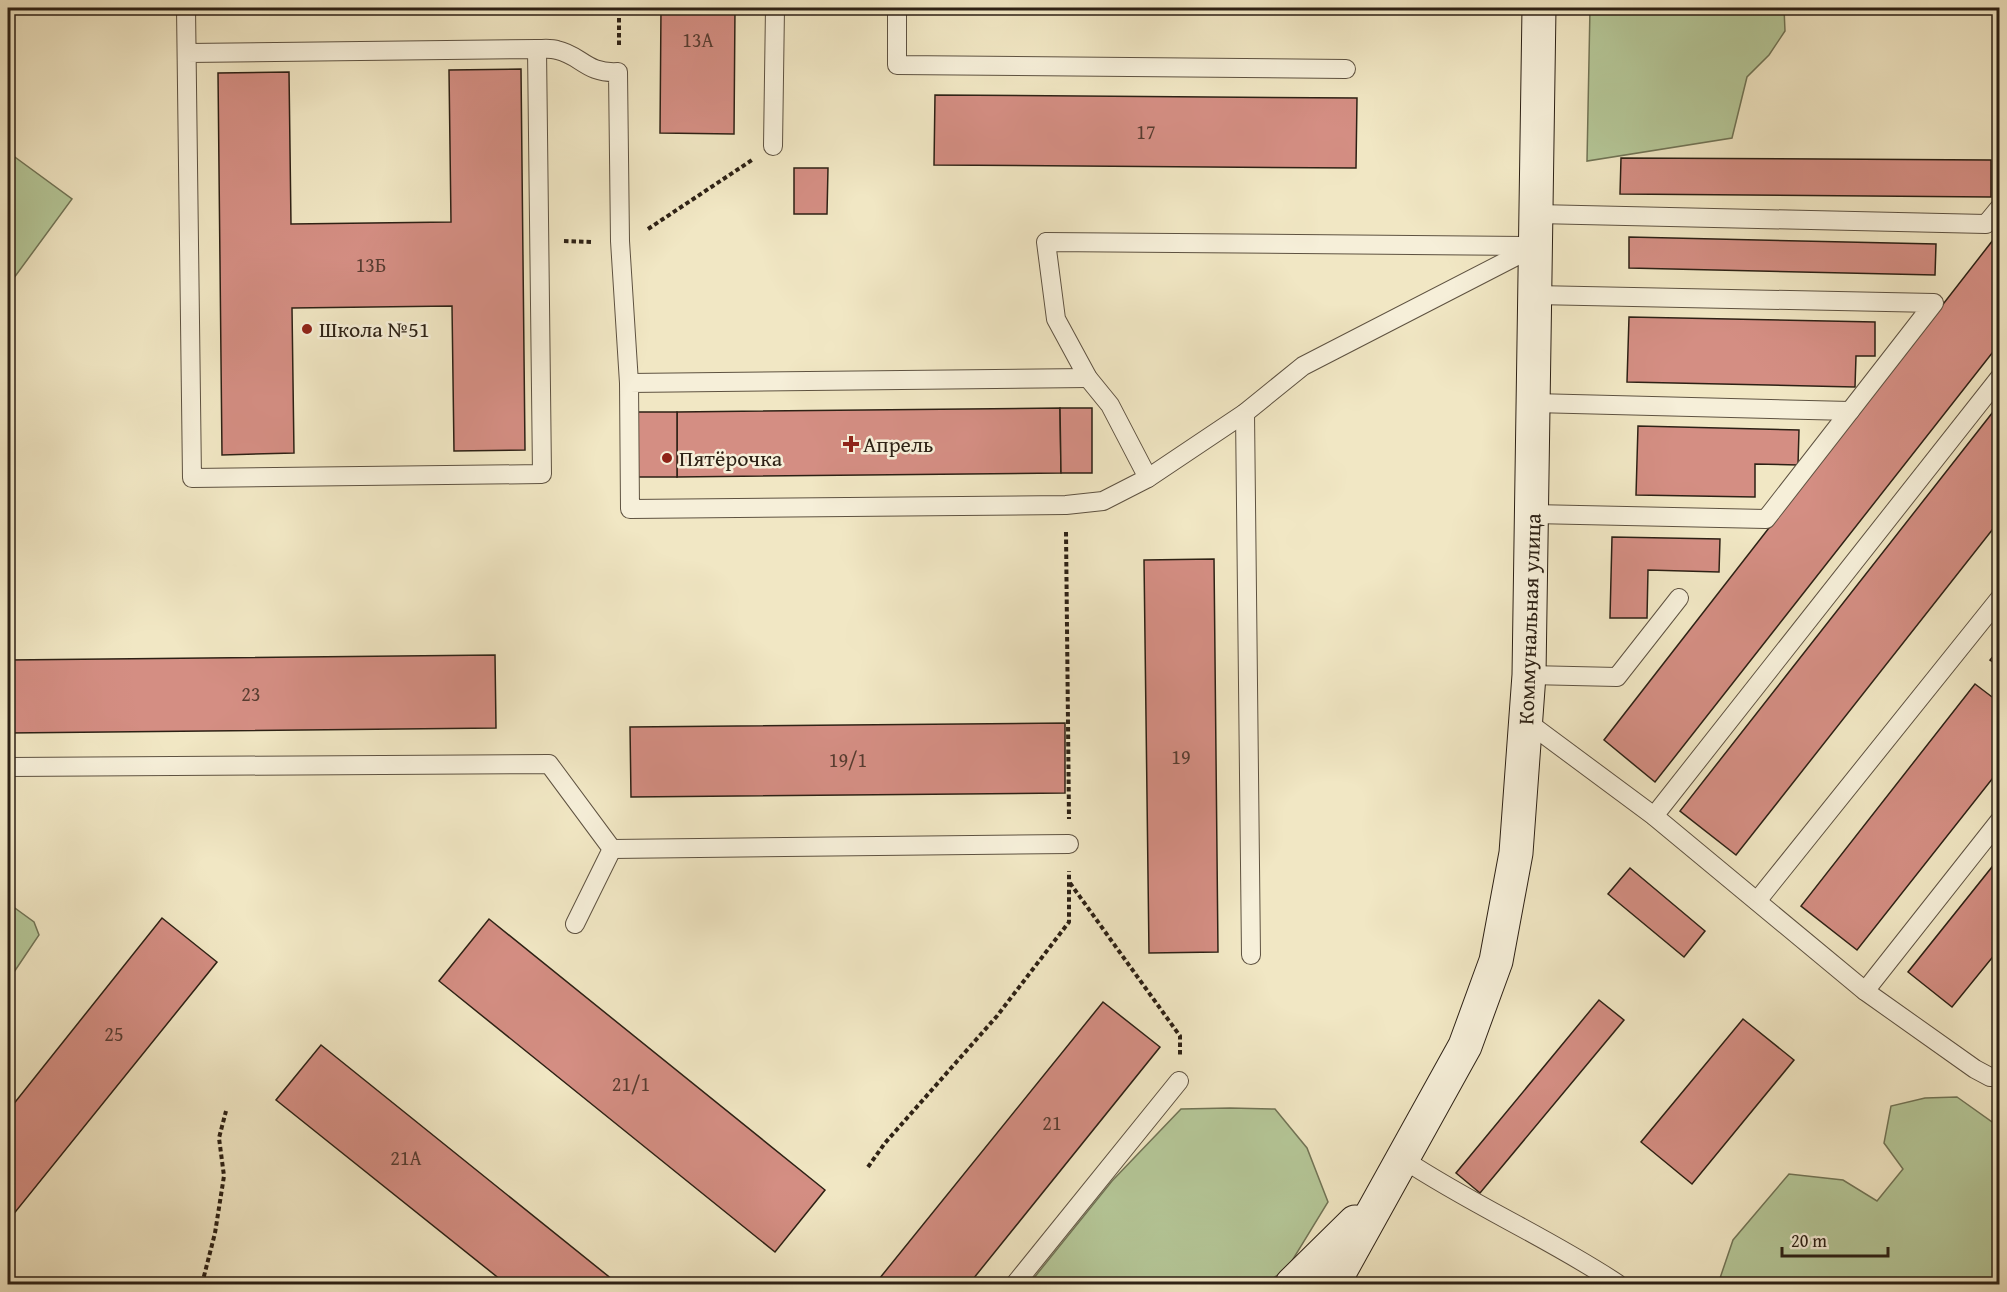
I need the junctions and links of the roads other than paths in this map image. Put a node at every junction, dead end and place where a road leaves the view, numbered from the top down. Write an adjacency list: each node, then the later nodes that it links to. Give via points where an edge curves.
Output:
1 (186, 8): 6 (lane)
2 (775, 8): 8 (lane)
3 (897, 8): 7 (lane, via 897,65)
4 (1539, 8): 10 (street, Коммунальная улица)
5 (537, 49): 6 (lane); 6 (lane, via 542,474 192,478); 14 (lane, via 558,50 587,67 605,73 618,72 620,241)
6 (187, 53)
7 (1346, 69)
8 (773, 146)
9 (2000, 207): 10 (lane, via 1986,224)
10 (1536, 230): 11 (street, Коммунальная улица); 13 (lane, via 1046,242 1056,319); 17 (lane, via 1303,366)
11 (1535, 295): 15 (street, Коммунальная улица); 16 (lane, via 1934,303)
12 (2000, 377): 25 (lane)
13 (1088, 378): 14 (lane); 18 (lane, via 1110,405)
14 (629, 382): 18 (lane, via 630,509 1066,505 1103,501)
15 (1534, 404): 16 (lane); 19 (street, Коммунальная улица)
16 (1850, 411): 19 (lane, via 1766,519)
17 (1245, 413): 18 (lane); 31 (lane)
18 (1148, 478)
19 (1533, 514): 22 (street, Коммунальная улица)
20 (1678, 598): 22 (lane, via 1617,677)
21 (2000, 598): 29 (lane)
22 (1529, 675): 23 (street, Коммунальная улица)
23 (1526, 721): 25 (lane); 35 (street, Коммунальная улица, via 1516,853 1496,961 1464,1046)
24 (8, 766): 28 (lane, via 549,764)
25 (1654, 816): 29 (lane)
26 (2000, 820): 32 (lane)
27 (1069, 844): 28 (lane)
28 (612, 849): 30 (lane)
29 (1757, 901): 32 (lane)
30 (575, 924)
31 (1251, 955)
32 (1865, 991): 33 (lane, via 1975,1069 1990,1077)
33 (2000, 1077)
34 (1179, 1080): 37 (lane)
35 (1403, 1159): 36 (street, Коммунальная улица); 40 (lane, via 1452,1191 1557,1246)
36 (1378, 1200): 38 (street, Коммунальная улица); 39 (street, Коммунальная улица)
37 (1015, 1284)
38 (1293, 1284)
39 (1333, 1284)
40 (1618, 1284)

